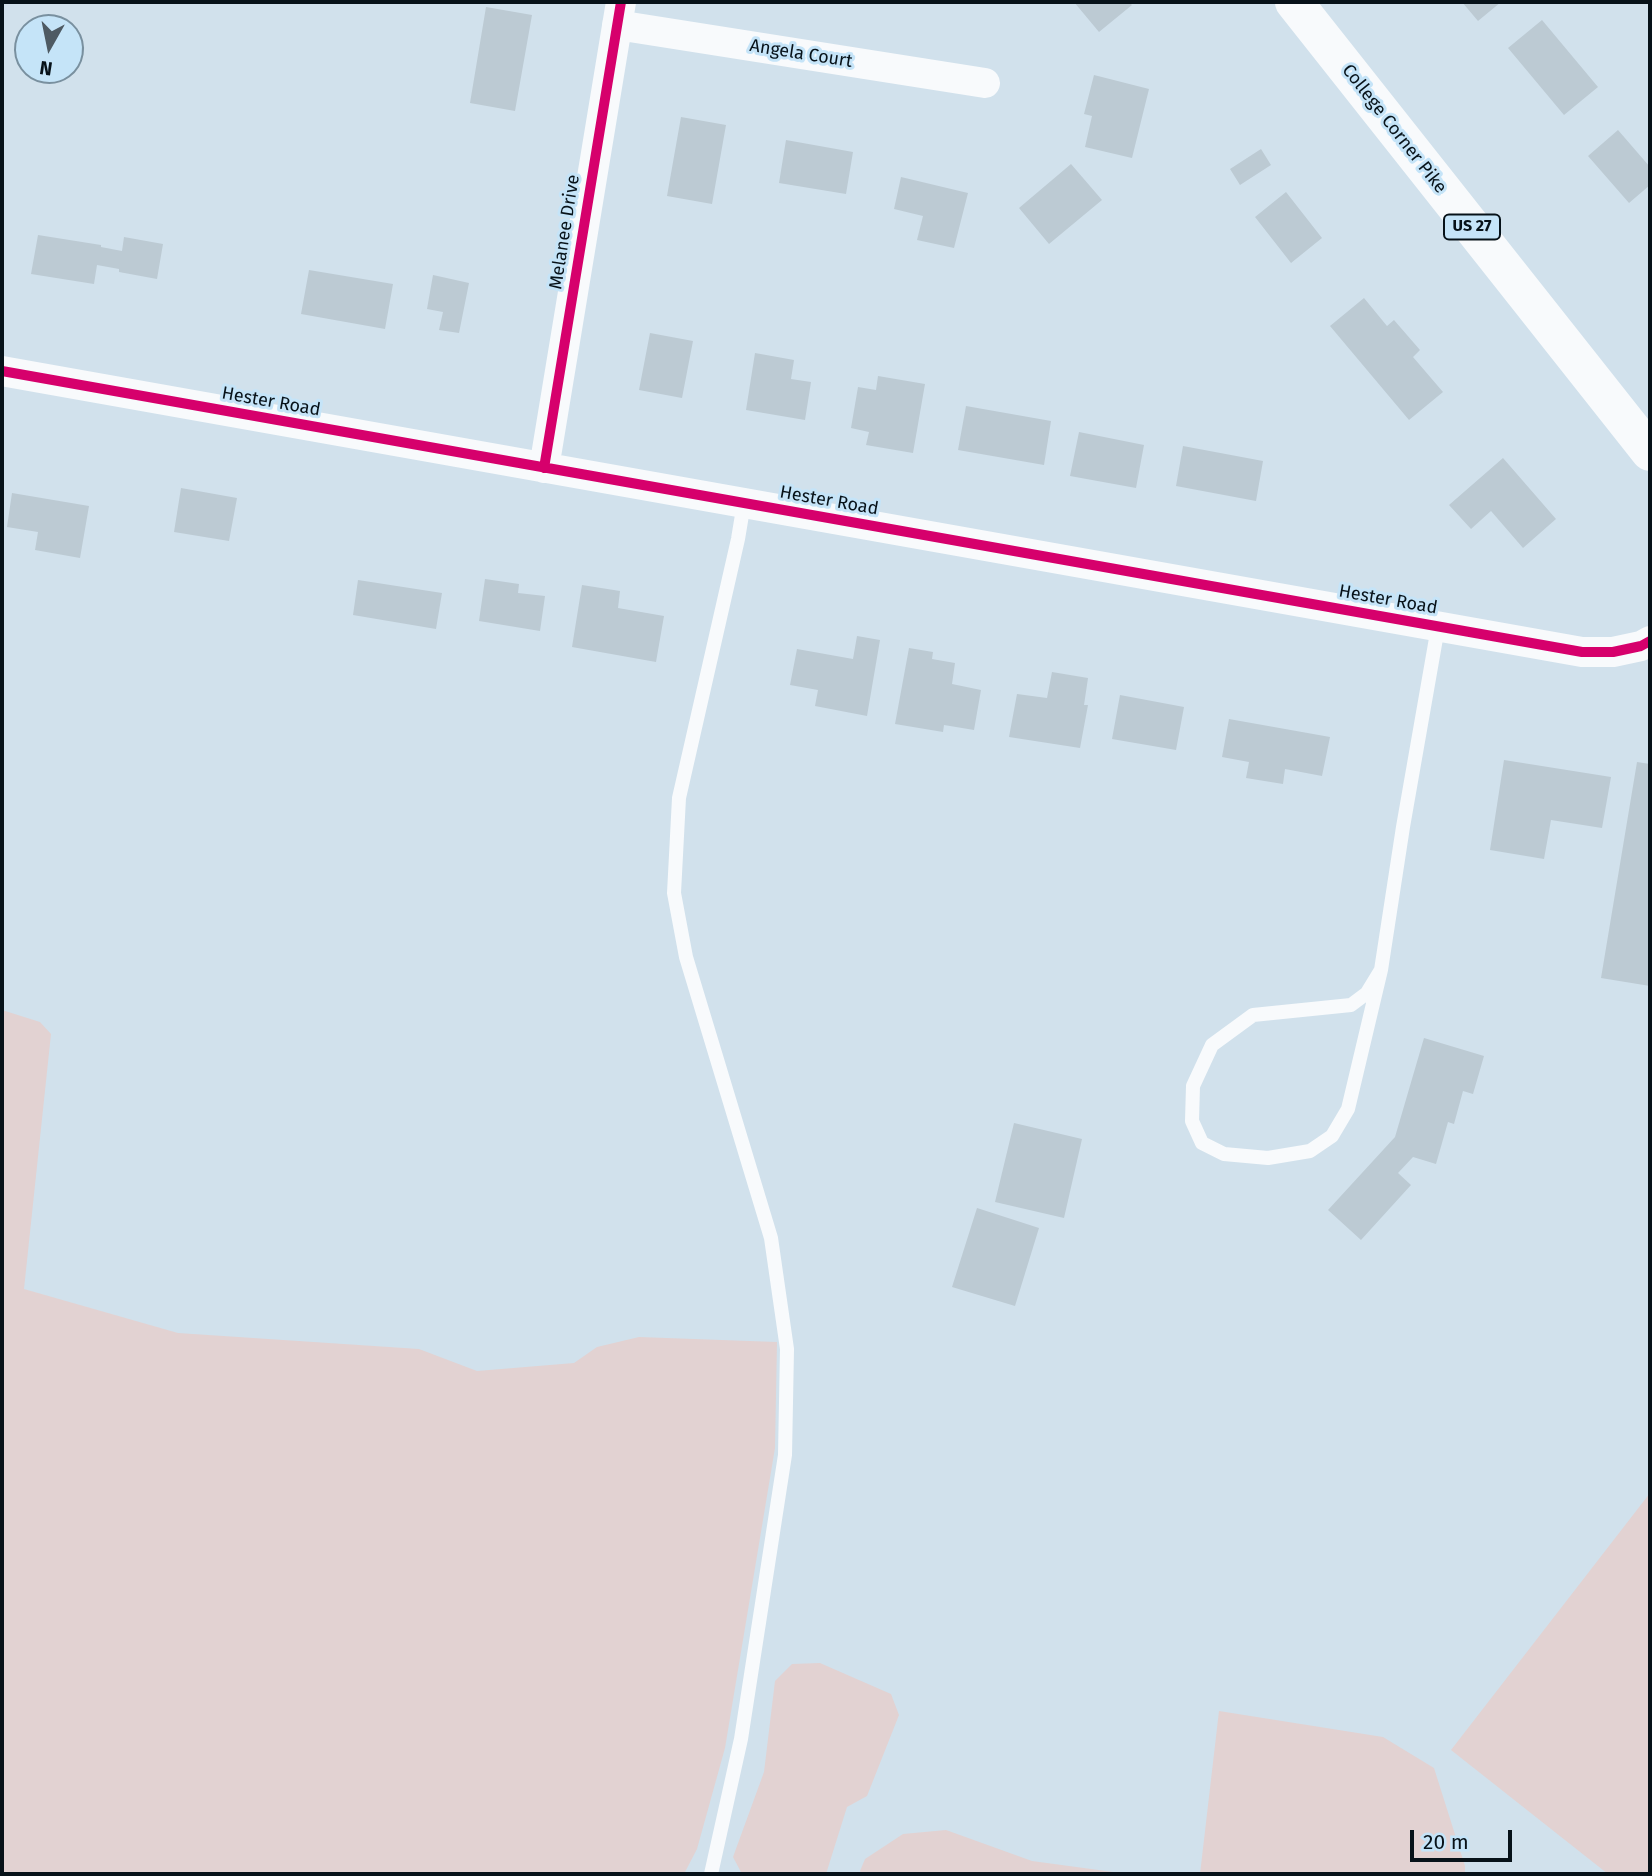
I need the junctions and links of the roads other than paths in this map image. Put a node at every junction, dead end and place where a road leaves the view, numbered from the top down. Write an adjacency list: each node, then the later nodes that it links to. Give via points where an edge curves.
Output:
1 (1294, 2): 5 (highway, College Corner Pike / US 27)
2 (619, 14): 3 (street, Angela Court); 6 (street, Melanee Drive)
3 (985, 83)
4 (2, 371): 6 (street, Hester Road)
5 (1650, 453)
6 (544, 468): 7 (street, Hester Road)
7 (744, 503): 8 (street, Hester Road); 11 (lane, via 679,798 674,893 686,957 771,1238 787,1349 785,1455 741,1739)
8 (1438, 627): 9 (street, Hester Road, via 1582,652 1613,652); 10 (lane)
9 (1650, 641)
10 (1381, 970): 10 (lane, via 1367,993 1351,1005 1253,1015 1212,1045 1194,1086 1192,1121 1202,1143 1224,1154 1268,1158 1310,1151 1332,1136 1348,1109)
11 (711, 1874)

